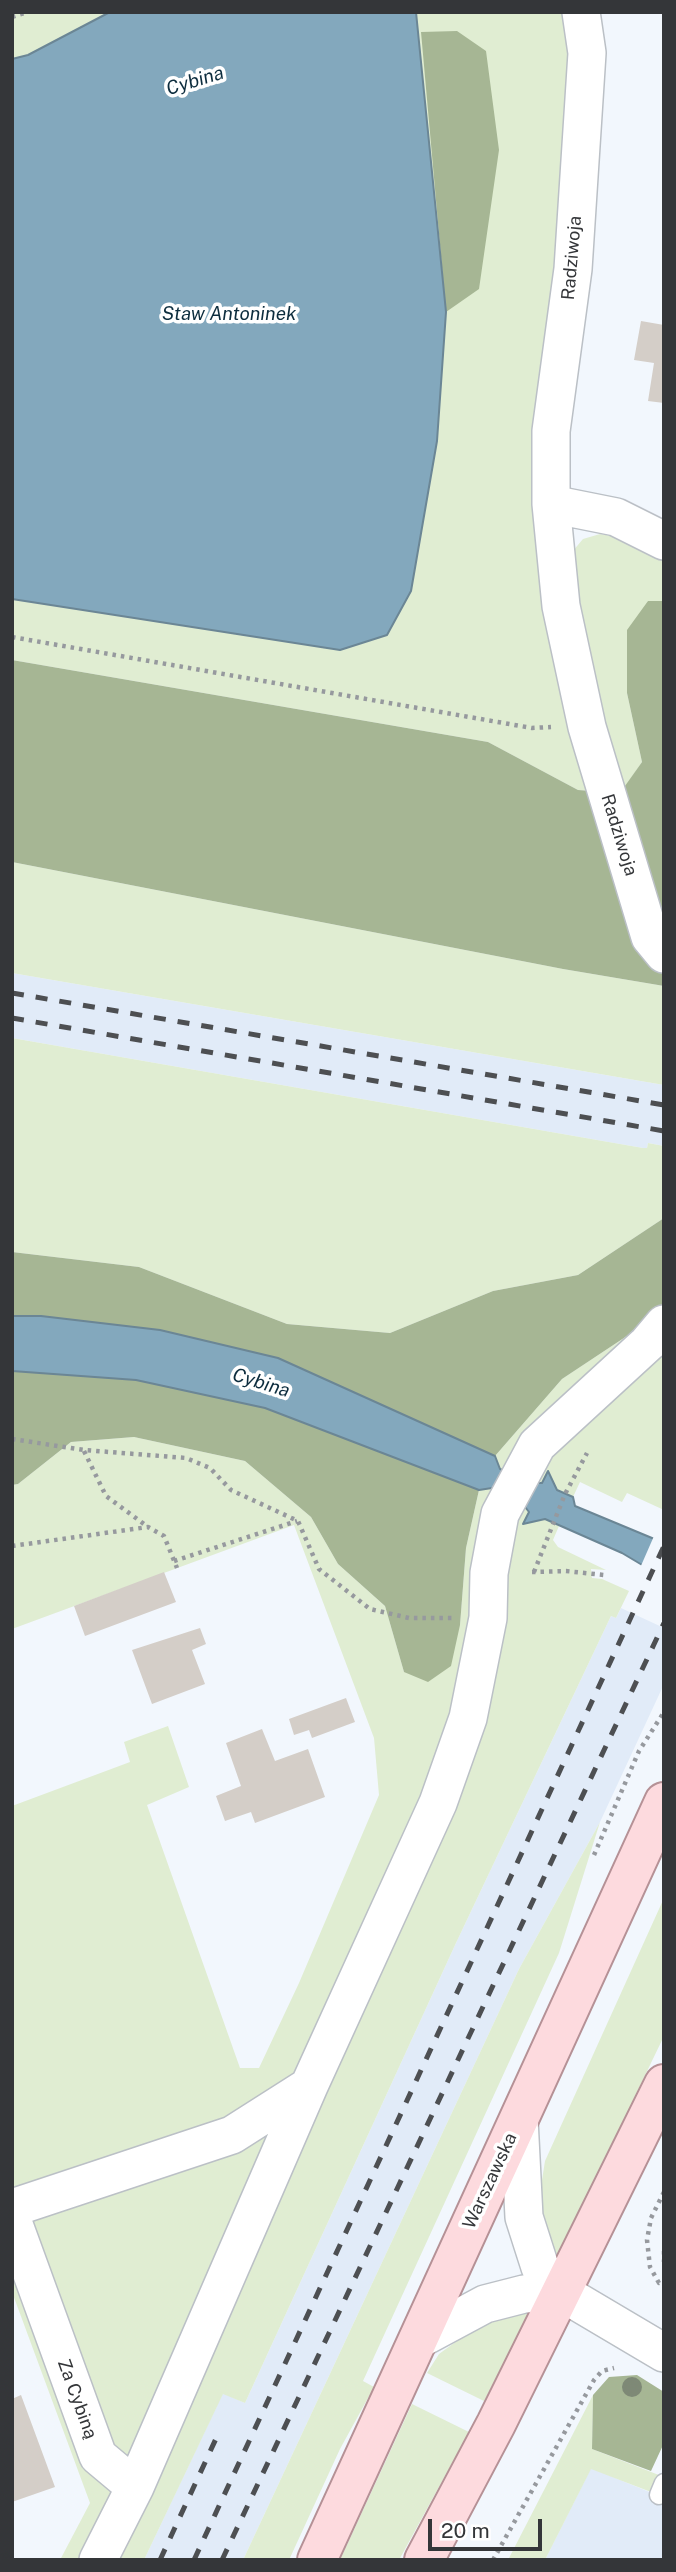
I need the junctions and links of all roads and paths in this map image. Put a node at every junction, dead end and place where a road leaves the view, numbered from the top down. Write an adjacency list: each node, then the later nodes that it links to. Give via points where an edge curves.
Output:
1 (28, 12): 3 (path)
2 (581, 12): 4 (street, Radziwoja, via 587,53 573,269 551,431)
3 (12, 17)
4 (551, 504): 5 (street, via 616,517); 7 (street, Radziwoja, via 561,607)
5 (664, 541)
6 (12, 637): 7 (path, via 532,728)
7 (587, 727): 8 (street, Radziwoja, via 650,937)
8 (664, 954)
9 (664, 1324): 19 (street, via 537,1445 500,1514)
10 (12, 1439): 11 (path)
11 (84, 1450): 13 (path, via 186,1458 210,1468 230,1490); 14 (path, via 106,1496)
12 (565, 1494): 18 (path)
13 (298, 1521): 16 (path); 21 (path, via 319,1569 370,1609 409,1618)
14 (148, 1527): 15 (path); 16 (path, via 164,1536)
15 (12, 1546)
16 (174, 1561): 17 (path)
17 (177, 1568)
18 (534, 1572): 19 (path); 20 (path)
19 (489, 1573): 21 (street)
20 (604, 1575)
21 (488, 1618): 26 (street, via 468,1718 438,1803)
22 (664, 1712): 23 (path)
23 (639, 1751)
24 (664, 1802): 27 (main road, Warszawska)
25 (664, 2084): 34 (main road)
26 (309, 2085): 29 (street, via 232,2135); 38 (street)
27 (519, 2119): 34 (street, via 524,2217 540,2267); 35 (main road, Warszawska)
28 (664, 2192): 33 (path, via 646,2239 650,2267 659,2283)
29 (12, 2208)
30 (12, 2219): 38 (street, Za Cybiną, via 98,2456)
31 (664, 2251): 32 (path)
32 (664, 2262)
33 (664, 2281)
34 (561, 2292): 35 (street, via 524,2294 485,2304); 36 (street); 41 (main road)
35 (418, 2340): 40 (main road, Warszawska)
36 (664, 2353)
37 (609, 2369): 42 (path, via 594,2380)
38 (135, 2487): 39 (street)
39 (98, 2560)
40 (317, 2560)
41 (424, 2560)
42 (493, 2560)

